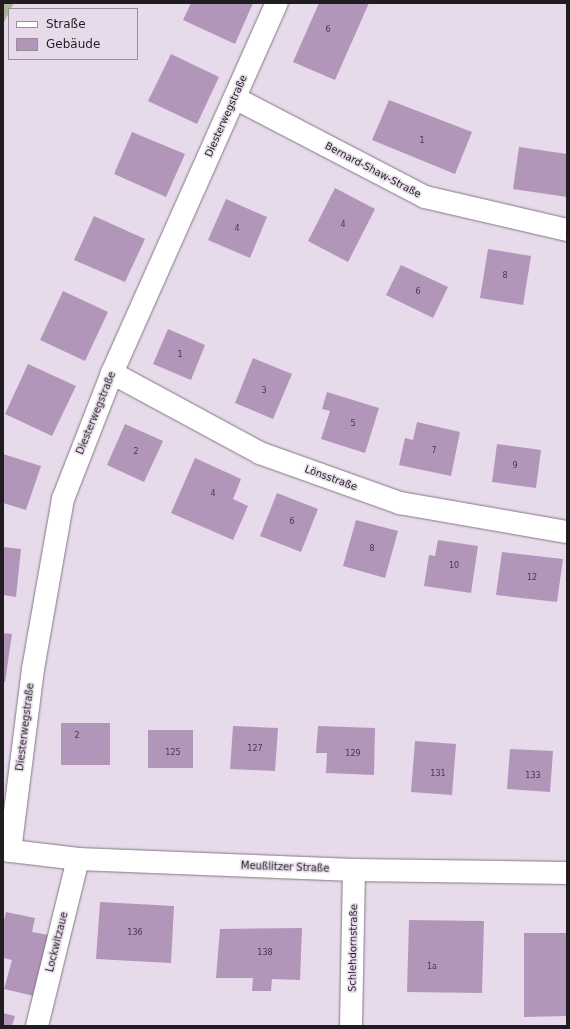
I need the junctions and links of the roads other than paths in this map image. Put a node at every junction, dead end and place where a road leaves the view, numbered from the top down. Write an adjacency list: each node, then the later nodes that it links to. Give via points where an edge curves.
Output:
1 (277, 3): 2 (street, Diesterwegstraße)
2 (235, 98): 3 (street, Bernard-Shaw-Straße, via 425,197); 4 (street, Diesterwegstraße)
3 (567, 230)
4 (112, 373): 5 (street, Lönsstraße, via 260,453 400,503); 6 (street, Diesterwegstraße, via 62,499 32,669)
5 (567, 532)
6 (7, 850): 7 (street, Meußlitzer Straße)
7 (78, 859): 8 (street, Meußlitzer Straße); 10 (street, Lockwitzaue)
8 (354, 870): 9 (street, Meußlitzer Straße); 11 (street, Schlehdornstraße)
9 (567, 873)
10 (37, 1026)
11 (351, 1026)

